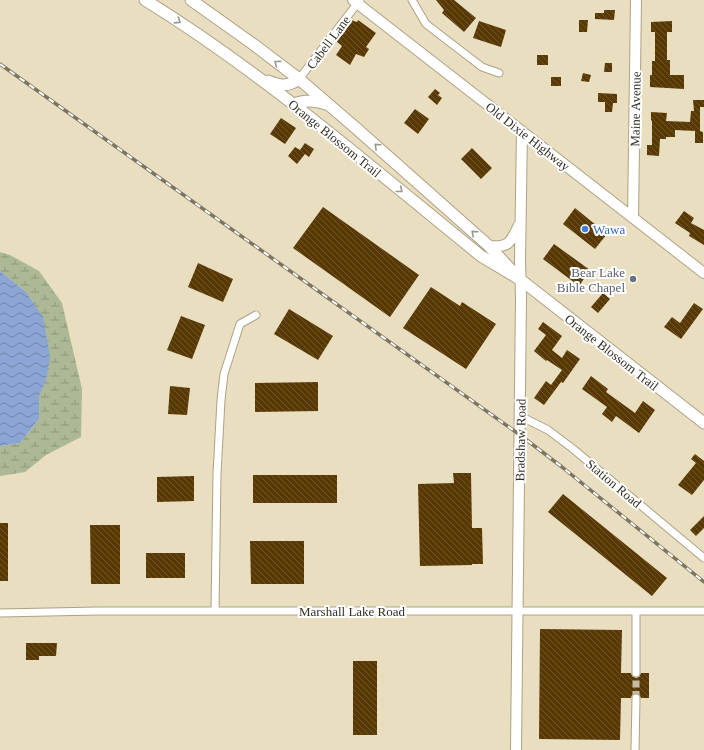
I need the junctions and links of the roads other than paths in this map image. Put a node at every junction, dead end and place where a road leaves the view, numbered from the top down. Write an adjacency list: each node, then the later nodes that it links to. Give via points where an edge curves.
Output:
1 (145, 0): 7 (main road, Orange Blossom Trail, one-way to 7)
2 (191, 0): 8 (main road, Orange Blossom Trail, one-way to 2)
3 (412, 0): 6 (street, via 426,24 482,67)
4 (636, 0): 12 (street, Maine Avenue)
5 (357, 1): 8 (street, Cabell Lane); 11 (street, Old Dixie Highway)
6 (499, 73)
7 (260, 78): 8 (main road, via 286,86); 9 (main road, Orange Blossom Trail)
8 (299, 80): 10 (main road, Orange Blossom Trail)
9 (293, 104): 10 (main road, via 314,100); 16 (main road, Orange Blossom Trail, one-way to 16, via 481,256)
10 (331, 106): 14 (main road, Orange Blossom Trail, one-way to 10)
11 (522, 131): 12 (street, Old Dixie Highway); 13 (street, Bradshaw Road)
12 (633, 218): 15 (street, Old Dixie Highway)
13 (520, 222): 14 (street, via 510,242 498,247); 16 (street, Bradshaw Road)
14 (488, 246): 16 (main road, Orange Blossom Trail)
15 (704, 273)
16 (521, 280): 18 (street, Bradshaw Road); 19 (main road, Orange Blossom Trail)
17 (256, 315): 21 (street, via 240,324 224,374 217,474)
18 (520, 416): 20 (street, Station Road, via 548,430 572,448); 22 (street, Bradshaw Road)
19 (704, 423)
20 (704, 558)
21 (215, 611): 22 (street, Marshall Lake Road); 25 (street, Marshall Lake Road)
22 (518, 611): 23 (street, Marshall Lake Road); 28 (street, Bradshaw Road)
23 (636, 611): 24 (street, Marshall Lake Road); 26 (street)
24 (704, 611)
25 (0, 612)
26 (636, 673)
27 (636, 698): 29 (street)
28 (516, 750)
29 (635, 750)

